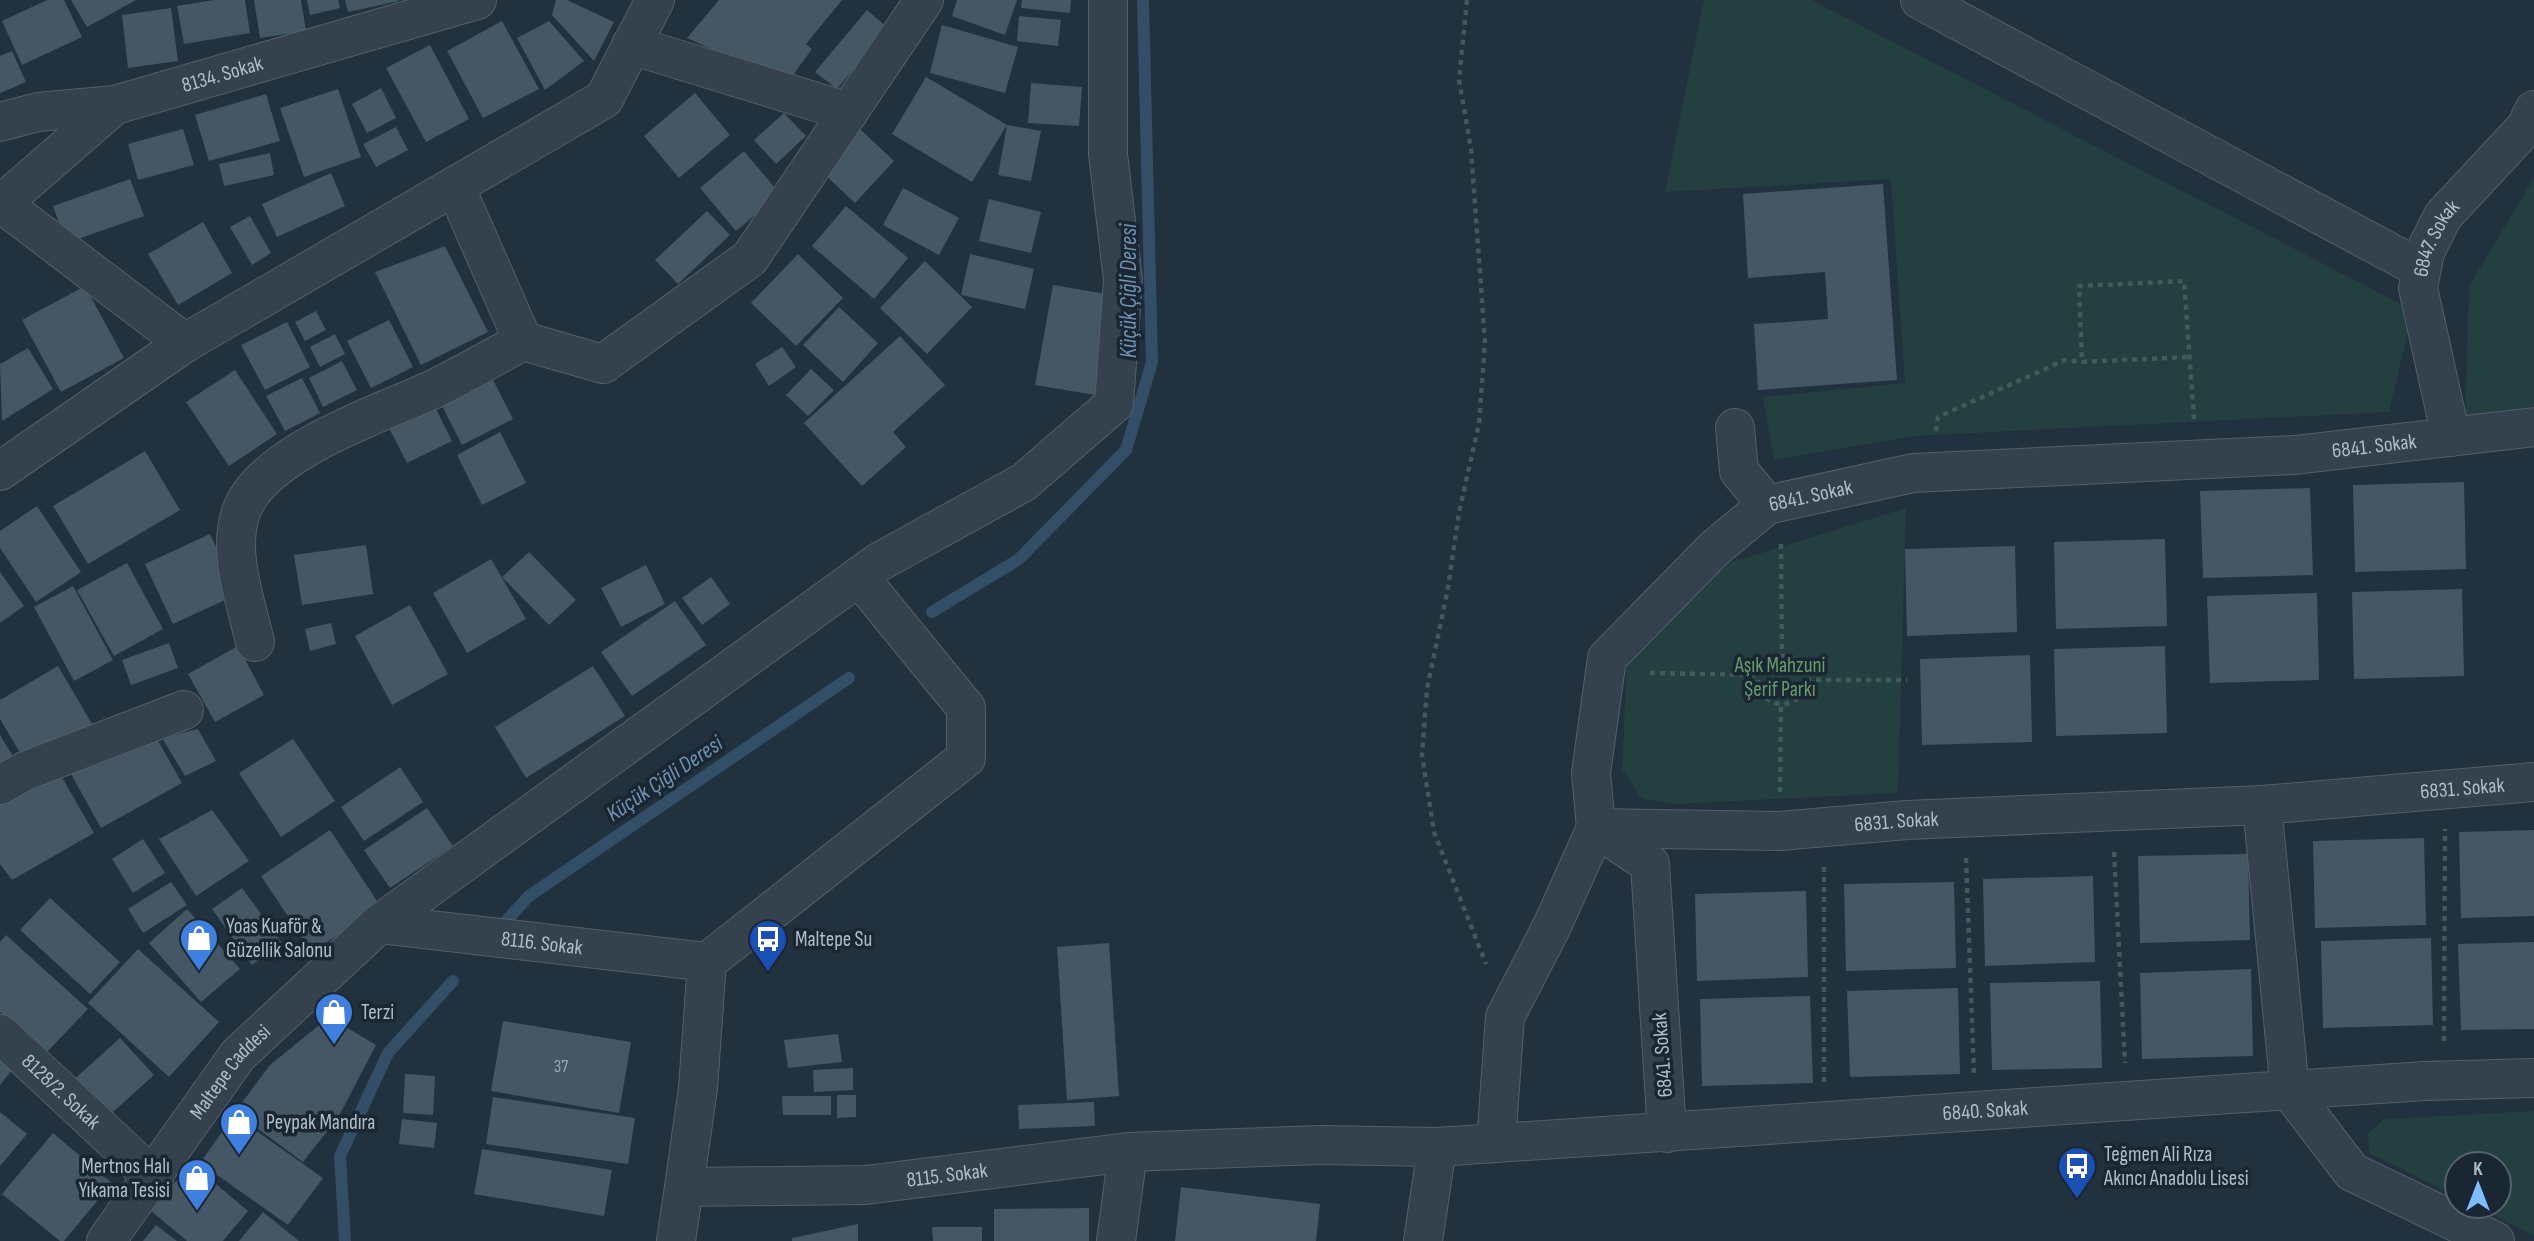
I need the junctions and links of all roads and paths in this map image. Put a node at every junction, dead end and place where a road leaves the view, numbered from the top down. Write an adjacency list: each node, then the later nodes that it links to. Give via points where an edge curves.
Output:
1 (477, 0): 8 (street, 8134. Sokak)
2 (654, 0): 7 (street)
3 (924, 0): 10 (street)
4 (1108, 0): 27 (street, Maltepe Caddesi, via 1108,154 1124,280 1114,404 1024,482)
5 (1467, 0): 47 (path, via 1459,80 1471,149 1485,342 1479,424 1427,689 1422,755 1434,832)
6 (1920, 0): 14 (street)
7 (631, 45): 10 (street); 12 (street, via 604,99)
8 (115, 105): 11 (street, via 38,112); 13 (street, 8134. Sokak)
9 (2534, 110): 14 (street, 6847. Sokak, via 2526,127 2443,216)
10 (849, 112): 15 (street, via 750,258 603,365)
11 (0, 122)
12 (456, 186): 15 (street); 16 (street)
13 (1, 205): 16 (street)
14 (2421, 269): 21 (street, 6847. Sokak, via 2418,288)
15 (523, 341): 28 (street, via 438,387 308,445 260,482 240,515 237,564)
16 (185, 343): 24 (street)
17 (2187, 357): 18 (path); 18 (path, via 2184,281 2079,286); 23 (path)
18 (2082, 362): 25 (path, via 2065,360 1938,417)
19 (1735, 428): 26 (street, via 1739,471)
20 (2516, 429): 21 (street, 6841. Sokak); 22 (street)
21 (2451, 437): 23 (street, 6841. Sokak, via 2295,455)
22 (2534, 445)
23 (2194, 458): 25 (street, 6841. Sokak)
24 (0, 471)
25 (1936, 471): 26 (street, 6841. Sokak, via 1913,472)
26 (1774, 504): 29 (path); 30 (street, 6841. Sokak, via 1714,548 1607,658)
27 (859, 577): 45 (street, Maltepe Caddesi); 46 (street, via 966,708 966,758)
28 (255, 642)
29 (1782, 655): 31 (path, via 1766,661); 32 (path, via 1802,666)
30 (1606, 672): 31 (path); 43 (street, 6841. Sokak, via 1591,773)
31 (1757, 675): 34 (path, via 1765,698)
32 (1806, 680): 33 (path); 34 (path, via 1801,695)
33 (1907, 680)
34 (1781, 704): 44 (path)
35 (184, 710): 37 (street, via 25,771)
36 (2534, 782): 38 (street, 6831. Sokak)
37 (0, 785)
38 (2445, 790): 39 (street, 6831. Sokak); 50 (path)
39 (2262, 805): 40 (street, 6831. Sokak); 51 (street)
40 (2112, 812): 41 (street, 6831. Sokak); 52 (path)
41 (1965, 818): 42 (street, 6831. Sokak); 53 (path)
42 (1824, 827): 44 (street, 6831. Sokak); 54 (path)
43 (1596, 828): 44 (street, 6831. Sokak); 47 (street); 55 (street, 6841. Sokak, via 1650,864)
44 (1779, 831)
45 (379, 924): 46 (street, 8116. Sokak); 59 (street, Maltepe Caddesi, via 238,1055)
46 (708, 962): 60 (street)
47 (1505, 1017): 56 (street)
48 (0, 1034): 59 (street, 8128/2. Sokak)
49 (2534, 1078): 50 (street, 6840. Sokak)
50 (2444, 1081): 51 (street, 6840. Sokak)
51 (2290, 1091): 52 (street, 6840. Sokak); 65 (street, via 2351,1172)
52 (2127, 1102): 53 (street, 6840. Sokak)
53 (1975, 1112): 54 (street, 6840. Sokak)
54 (1825, 1122): 55 (street, 6840. Sokak)
55 (1667, 1133): 56 (street, 6840. Sokak)
56 (1496, 1143): 57 (street, 6840. Sokak)
57 (1437, 1146): 58 (street, 8115. Sokak); 64 (street)
58 (1128, 1152): 60 (street, 8115. Sokak, via 866,1185); 63 (street)
59 (154, 1178): 61 (street, Maltepe Caddesi)
60 (684, 1187): 62 (street)
61 (106, 1241)
62 (676, 1241)
63 (1115, 1241)
64 (1423, 1241)
65 (2496, 1241)

